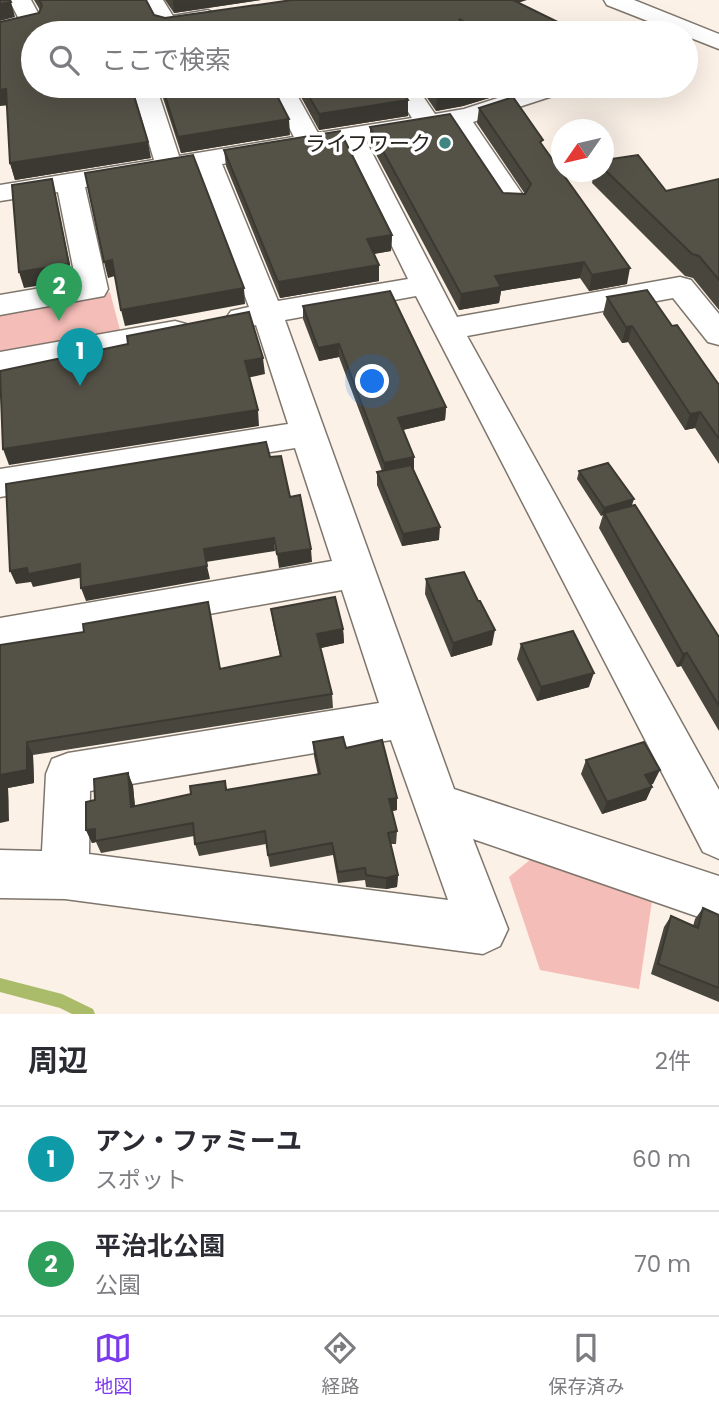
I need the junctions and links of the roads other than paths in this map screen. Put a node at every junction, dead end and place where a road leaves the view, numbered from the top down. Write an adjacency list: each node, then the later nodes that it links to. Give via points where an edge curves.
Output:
1 (20, 0): 5 (street)
2 (152, 0): 6 (street)
3 (615, 0): 8 (street)
4 (232, 14): 7 (street)
5 (31, 21)
6 (165, 21)
7 (186, 21)
8 (658, 21)
9 (21, 25): 10 (street)
10 (0, 30)
11 (698, 38): 12 (street)
12 (719, 42)
13 (148, 98): 22 (street)
14 (286, 98): 20 (street)
15 (412, 98): 18 (street)
16 (521, 98): 17 (street)
17 (457, 118): 18 (street); 25 (street)
18 (428, 122): 19 (street)
19 (350, 135): 20 (street); 26 (street)
20 (310, 142): 21 (street)
21 (207, 159): 22 (street); 28 (street)
22 (169, 165): 23 (street)
23 (70, 181): 24 (street); 27 (street, via 93,289)
24 (0, 193)
25 (513, 201)
26 (426, 285): 28 (street); 29 (street)
27 (0, 305)
28 (267, 313): 31 (street); 32 (street)
29 (448, 329): 30 (street, via 680,286); 38 (street)
30 (719, 335)
31 (0, 363)
32 (308, 433): 33 (street); 34 (street)
33 (0, 484)
34 (356, 572): 35 (street); 36 (street)
35 (0, 635)
36 (405, 718): 37 (street); 40 (street, via 68,774)
37 (437, 805): 40 (street, via 483,929); 41 (street)
38 (719, 836)
39 (0, 874): 40 (street)
40 (65, 876)
41 (719, 900)

